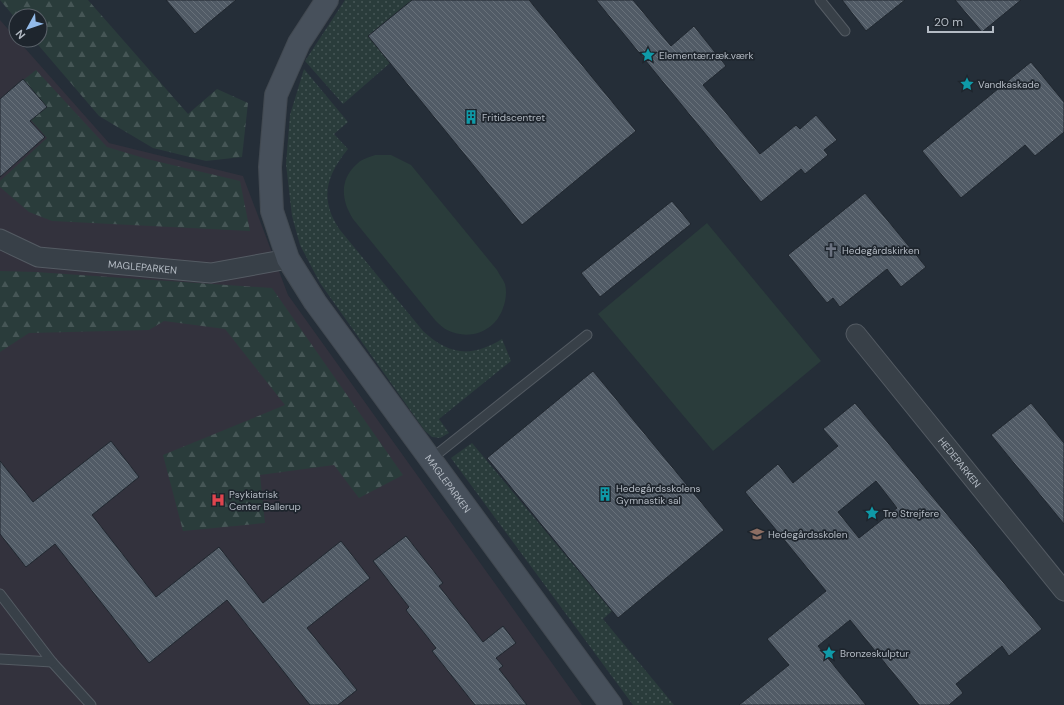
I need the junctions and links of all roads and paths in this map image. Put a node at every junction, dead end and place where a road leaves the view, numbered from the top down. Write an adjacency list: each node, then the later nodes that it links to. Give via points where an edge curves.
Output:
1 (327, 0): 5 (street, MAGLEPARKEN, via 299,43 276,95 270,166 272,211)
2 (820, 0): 3 (lane)
3 (845, 31)
4 (0, 239): 5 (street, MAGLEPARKEN, via 38,257 211,273)
5 (288, 259): 8 (street, MAGLEPARKEN, via 315,302)
6 (856, 334): 9 (street, HEDEPARKEN)
7 (587, 335): 8 (lane)
8 (431, 459): 14 (street, MAGLEPARKEN)
9 (1064, 591)
10 (0, 594): 12 (lane)
11 (0, 659): 12 (lane)
12 (52, 662): 13 (lane)
13 (90, 705)
14 (611, 705)

